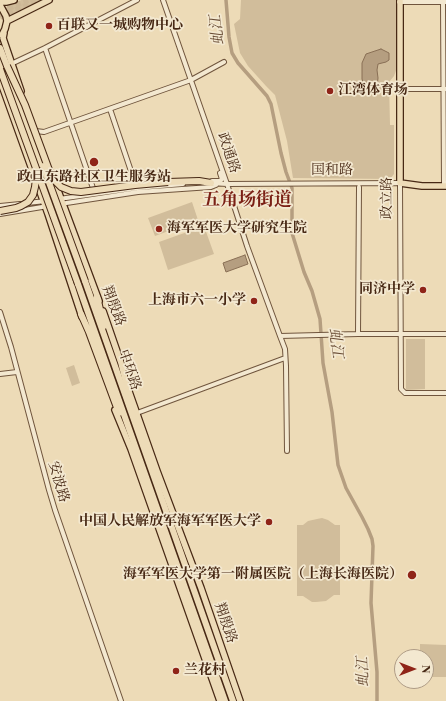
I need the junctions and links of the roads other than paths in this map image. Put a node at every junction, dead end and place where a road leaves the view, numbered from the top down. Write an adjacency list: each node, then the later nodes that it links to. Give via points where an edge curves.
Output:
1 (14, 0): 6 (main road)
2 (49, 0): 9 (main road)
3 (137, 0): 13 (street)
4 (163, 0): 19 (street, 政通路)
5 (399, 1): 7 (street); 20 (main road, 政立路)
6 (0, 2)
7 (444, 2): 21 (street)
8 (0, 5): 9 (main road)
9 (7, 21): 10 (main road)
10 (4, 33): 11 (main road); 15 (main road, 翔殷路)
11 (0, 39)
12 (0, 48): 15 (highway, 中环路)
13 (45, 48): 15 (street); 23 (street)
14 (224, 62): 19 (street)
15 (9, 65): 24 (main road, 翔殷路); 28 (highway, bridge, via 49,170 61,187 81,192 134,185); 42 (highway, 中环路, bridge)
16 (0, 69): 40 (highway, bridge, via 36,178 33,195 28,202 16,208); 42 (highway, 中环路, bridge)
17 (0, 73): 38 (main road)
18 (0, 80): 38 (main road)
19 (191, 80): 22 (street); 27 (street, 政通路)
20 (399, 89): 21 (street); 30 (main road, 政立路)
21 (445, 89): 33 (street)
22 (110, 109): 23 (street); 35 (street)
23 (71, 122): 25 (street); 36 (street)
24 (36, 131): 25 (street); 26 (main road, 翔殷路)
25 (44, 132): 26 (street)
26 (40, 141): 37 (main road, 翔殷路)
27 (214, 147): 28 (street, via 222,179); 32 (street, 政通路)
28 (199, 181): 29 (highway)
29 (211, 183): 31 (street, 国和路); 35 (street, 国和路)
30 (400, 183): 32 (street, 国和路); 33 (main road, 国和路); 47 (street, 政立路)
31 (218, 184): 32 (street, 国和路); 37 (street, 国和路, via 211,187)
32 (227, 184): 49 (street, 政通路)
33 (445, 186)
34 (359, 187): 46 (street)
35 (137, 188): 36 (street, 国和路)
36 (95, 194): 37 (street, 国和路)
37 (61, 201): 38 (street); 43 (main road, 翔殷路)
38 (45, 204): 39 (street); 41 (street); 45 (main road)
39 (0, 206)
40 (0, 210)
41 (0, 214)
42 (82, 282): 53 (highway, 中环路); 56 (highway, 中环路)
43 (97, 297): 53 (highway); 55 (main road, 翔殷路)
44 (0, 312): 51 (street, 安波路)
45 (81, 314): 56 (highway); 60 (main road)
46 (358, 334): 47 (street); 49 (street)
47 (400, 334): 48 (street); 54 (street, 政立路, via 401,390 405,393)
48 (446, 334)
49 (280, 336): 50 (street, 政通路)
50 (285, 358): 55 (street); 57 (street, 政通路)
51 (17, 372): 52 (street); 59 (street, 安波路, via 55,510)
52 (0, 374)
53 (121, 385): 58 (highway, 中环路)
54 (446, 393)
55 (137, 413): 63 (main road, 翔殷路)
56 (136, 450): 58 (highway, 中环路)
57 (287, 451)
58 (220, 675): 61 (highway, 中环路); 62 (highway, 中环路)
59 (121, 701)
60 (220, 701)
61 (225, 701)
62 (233, 701)
63 (240, 701)

